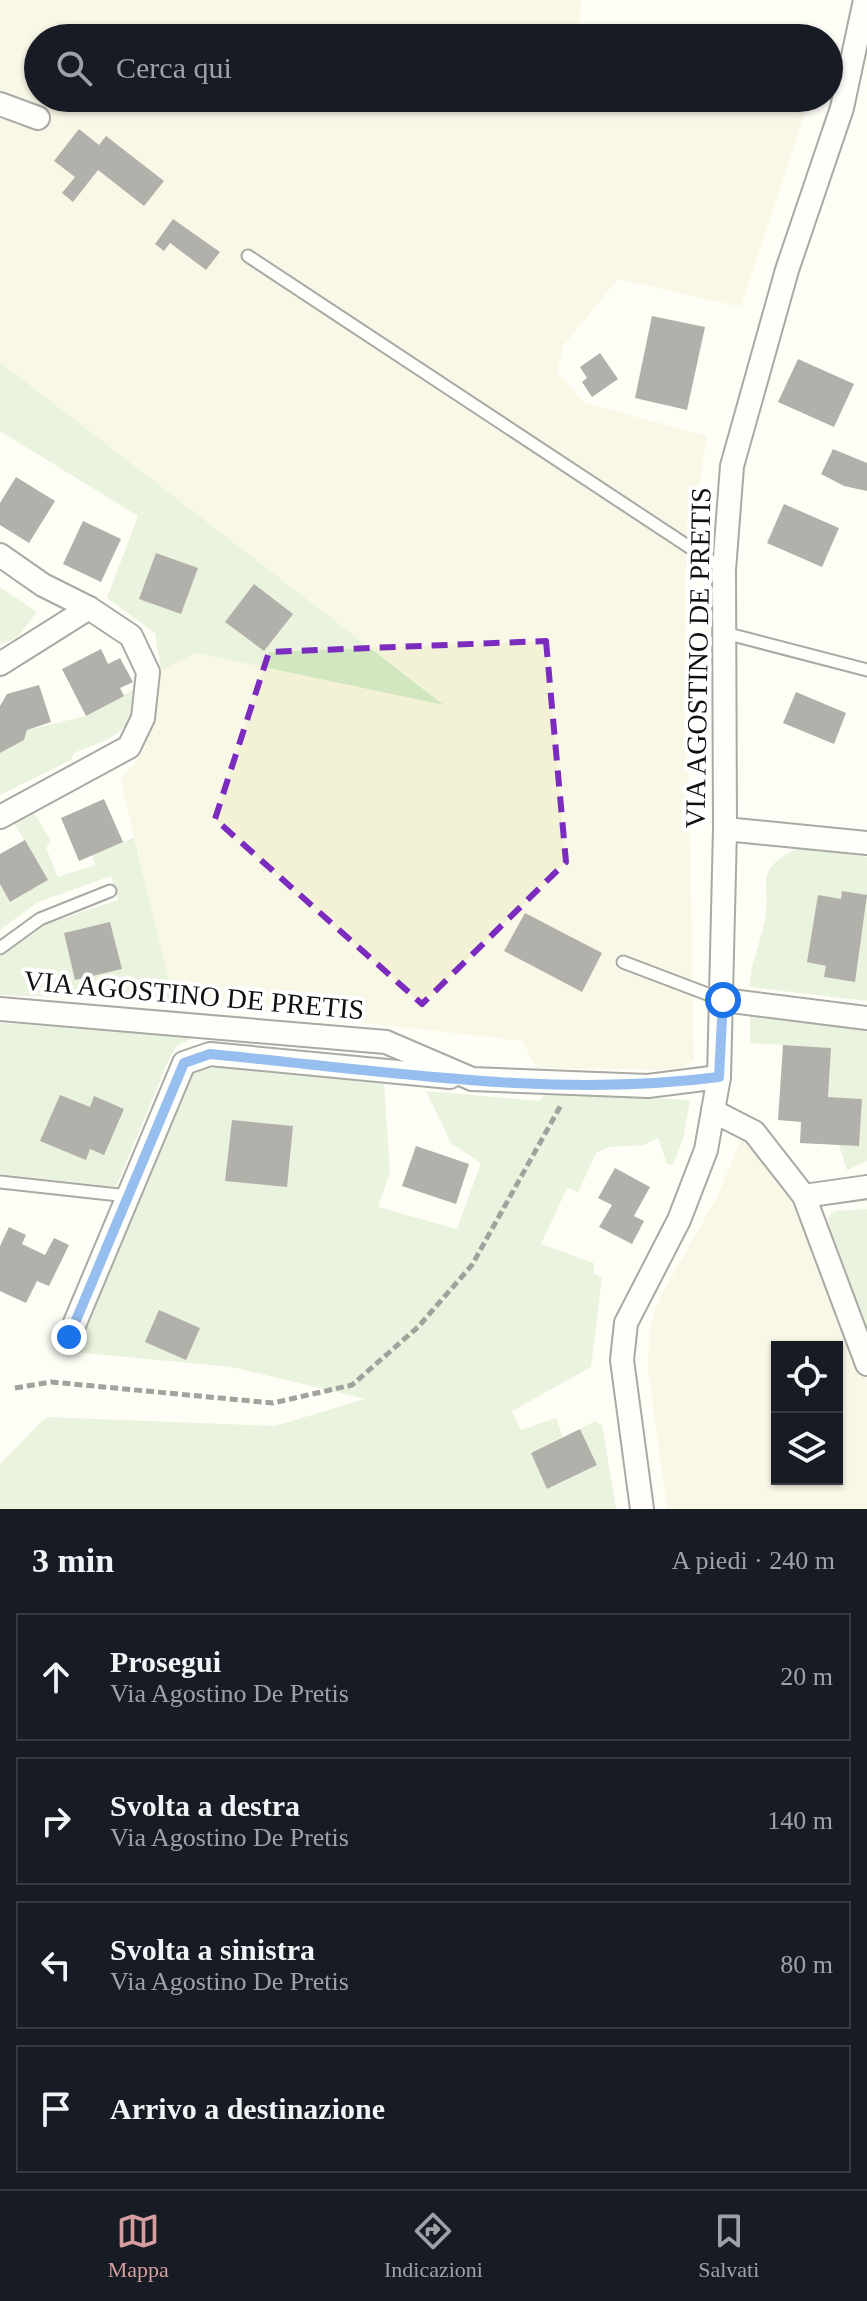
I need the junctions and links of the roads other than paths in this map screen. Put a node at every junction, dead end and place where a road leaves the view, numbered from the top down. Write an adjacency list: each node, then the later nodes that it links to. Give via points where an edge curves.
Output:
1 (865, 0): 2 (street, VIA AGOSTINO DE PRETIS)
2 (843, 103)
3 (0, 104): 5 (street)
4 (841, 112): 8 (street, VIA AGOSTINO DE PRETIS, via 787,270 732,466)
5 (38, 118)
6 (248, 256): 8 (lane)
7 (0, 555): 9 (street)
8 (724, 570): 10 (street, VIA AGOSTINO DE PRETIS)
9 (89, 608): 11 (street); 13 (street, via 131,636 148,672 143,718 129,747)
10 (725, 633): 12 (lane); 14 (street, VIA AGOSTINO DE PRETIS)
11 (0, 664)
12 (867, 670)
13 (0, 817)
14 (725, 829): 15 (street); 19 (street, VIA AGOSTINO DE PRETIS)
15 (867, 843)
16 (110, 891): 17 (lane, via 40,919)
17 (0, 948)
18 (623, 962): 19 (lane)
19 (723, 1000): 21 (street); 22 (street, VIA AGOSTINO DE PRETIS)
20 (0, 1009): 23 (street, VIA AGOSTINO DE PRETIS, via 386,1042)
21 (867, 1018)
22 (719, 1077): 23 (street, VIA AGOSTINO DE PRETIS, via 648,1086); 24 (street, VIA AGOSTINO DE PRETIS)
23 (472, 1079): 27 (street, VIA AGOSTINO DE PRETIS, via 210,1054 184,1063)
24 (713, 1111): 28 (street, via 754,1132); 31 (street, VIA AGOSTINO DE PRETIS, via 706,1150 679,1220 626,1323 622,1360)
25 (0, 1182): 27 (lane)
26 (867, 1187): 28 (street)
27 (128, 1196): 29 (street, VIA AGOSTINO DE PRETIS)
28 (804, 1196): 30 (street)
29 (69, 1337)
30 (867, 1364)
31 (642, 1509)

